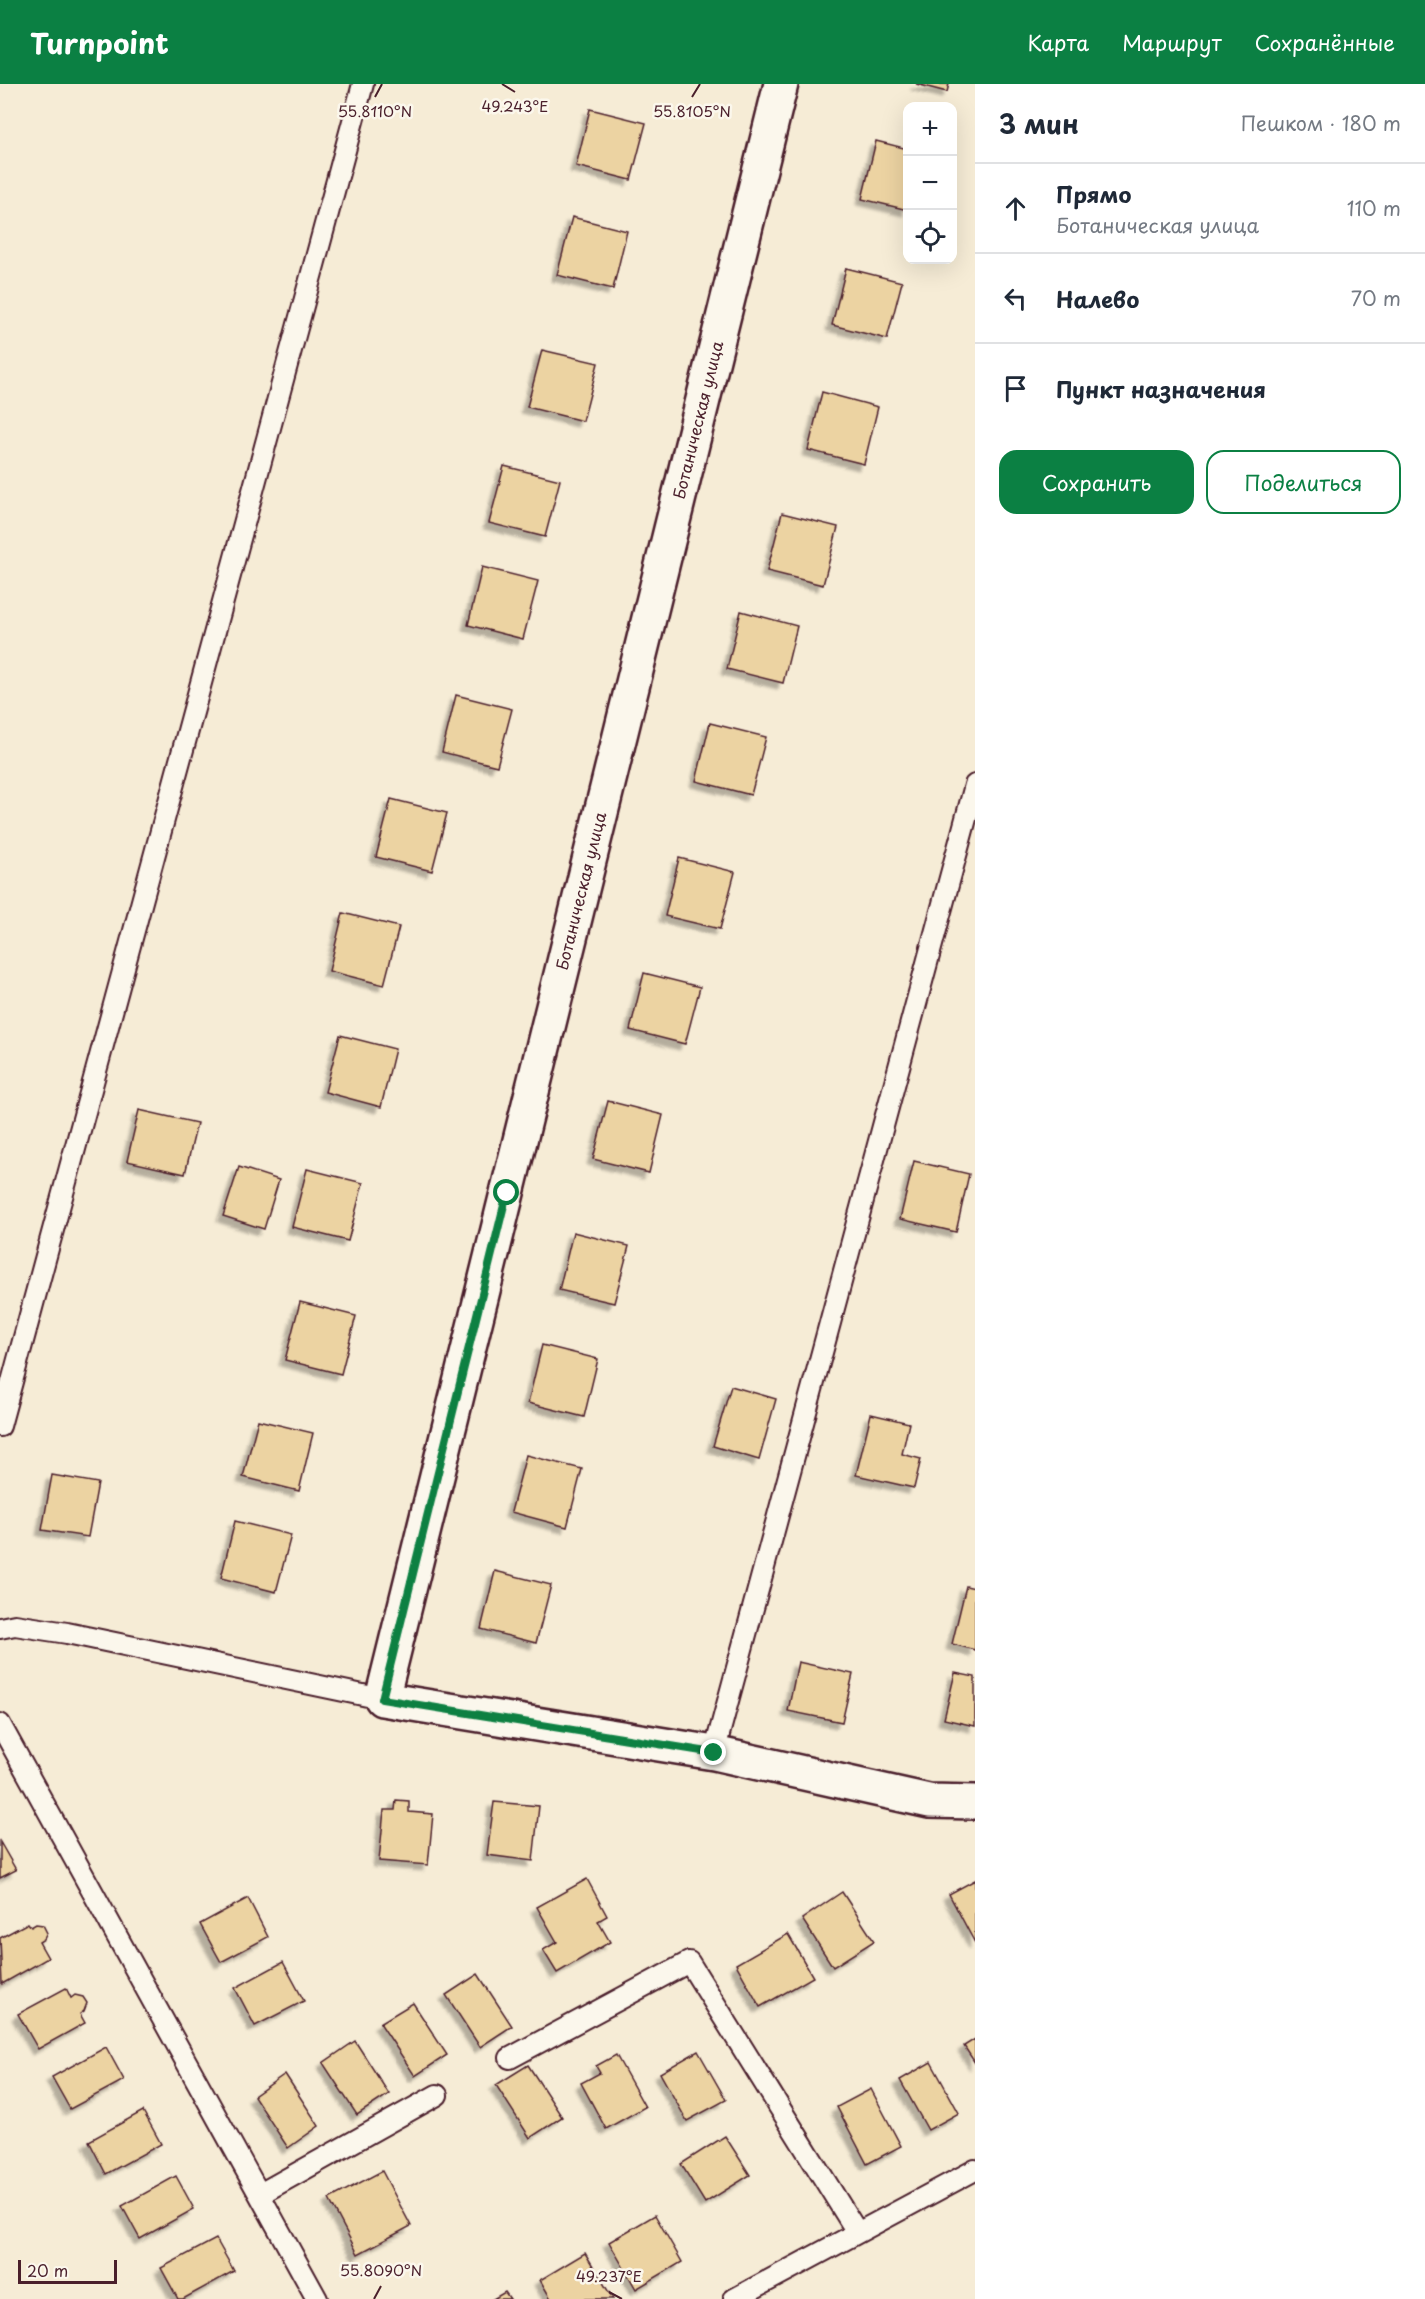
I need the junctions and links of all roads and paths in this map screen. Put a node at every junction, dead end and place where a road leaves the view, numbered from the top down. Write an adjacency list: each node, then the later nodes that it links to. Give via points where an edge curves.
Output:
1 (363, 84): 4 (lane)
2 (781, 84): 6 (street, Ботаническая улица)
3 (975, 785): 8 (lane)
4 (0, 1426)
5 (0, 1628): 6 (lane, via 15,1625 67,1633)
6 (382, 1699): 8 (street)
7 (0, 1724): 13 (lane)
8 (714, 1753): 9 (street, via 929,1801)
9 (975, 1802)
10 (510, 2058): 14 (lane, via 689,1962)
11 (437, 2095): 13 (lane)
12 (975, 2169): 14 (lane)
13 (260, 2194): 15 (lane)
14 (857, 2232): 16 (lane)
15 (316, 2299)
16 (734, 2299)

